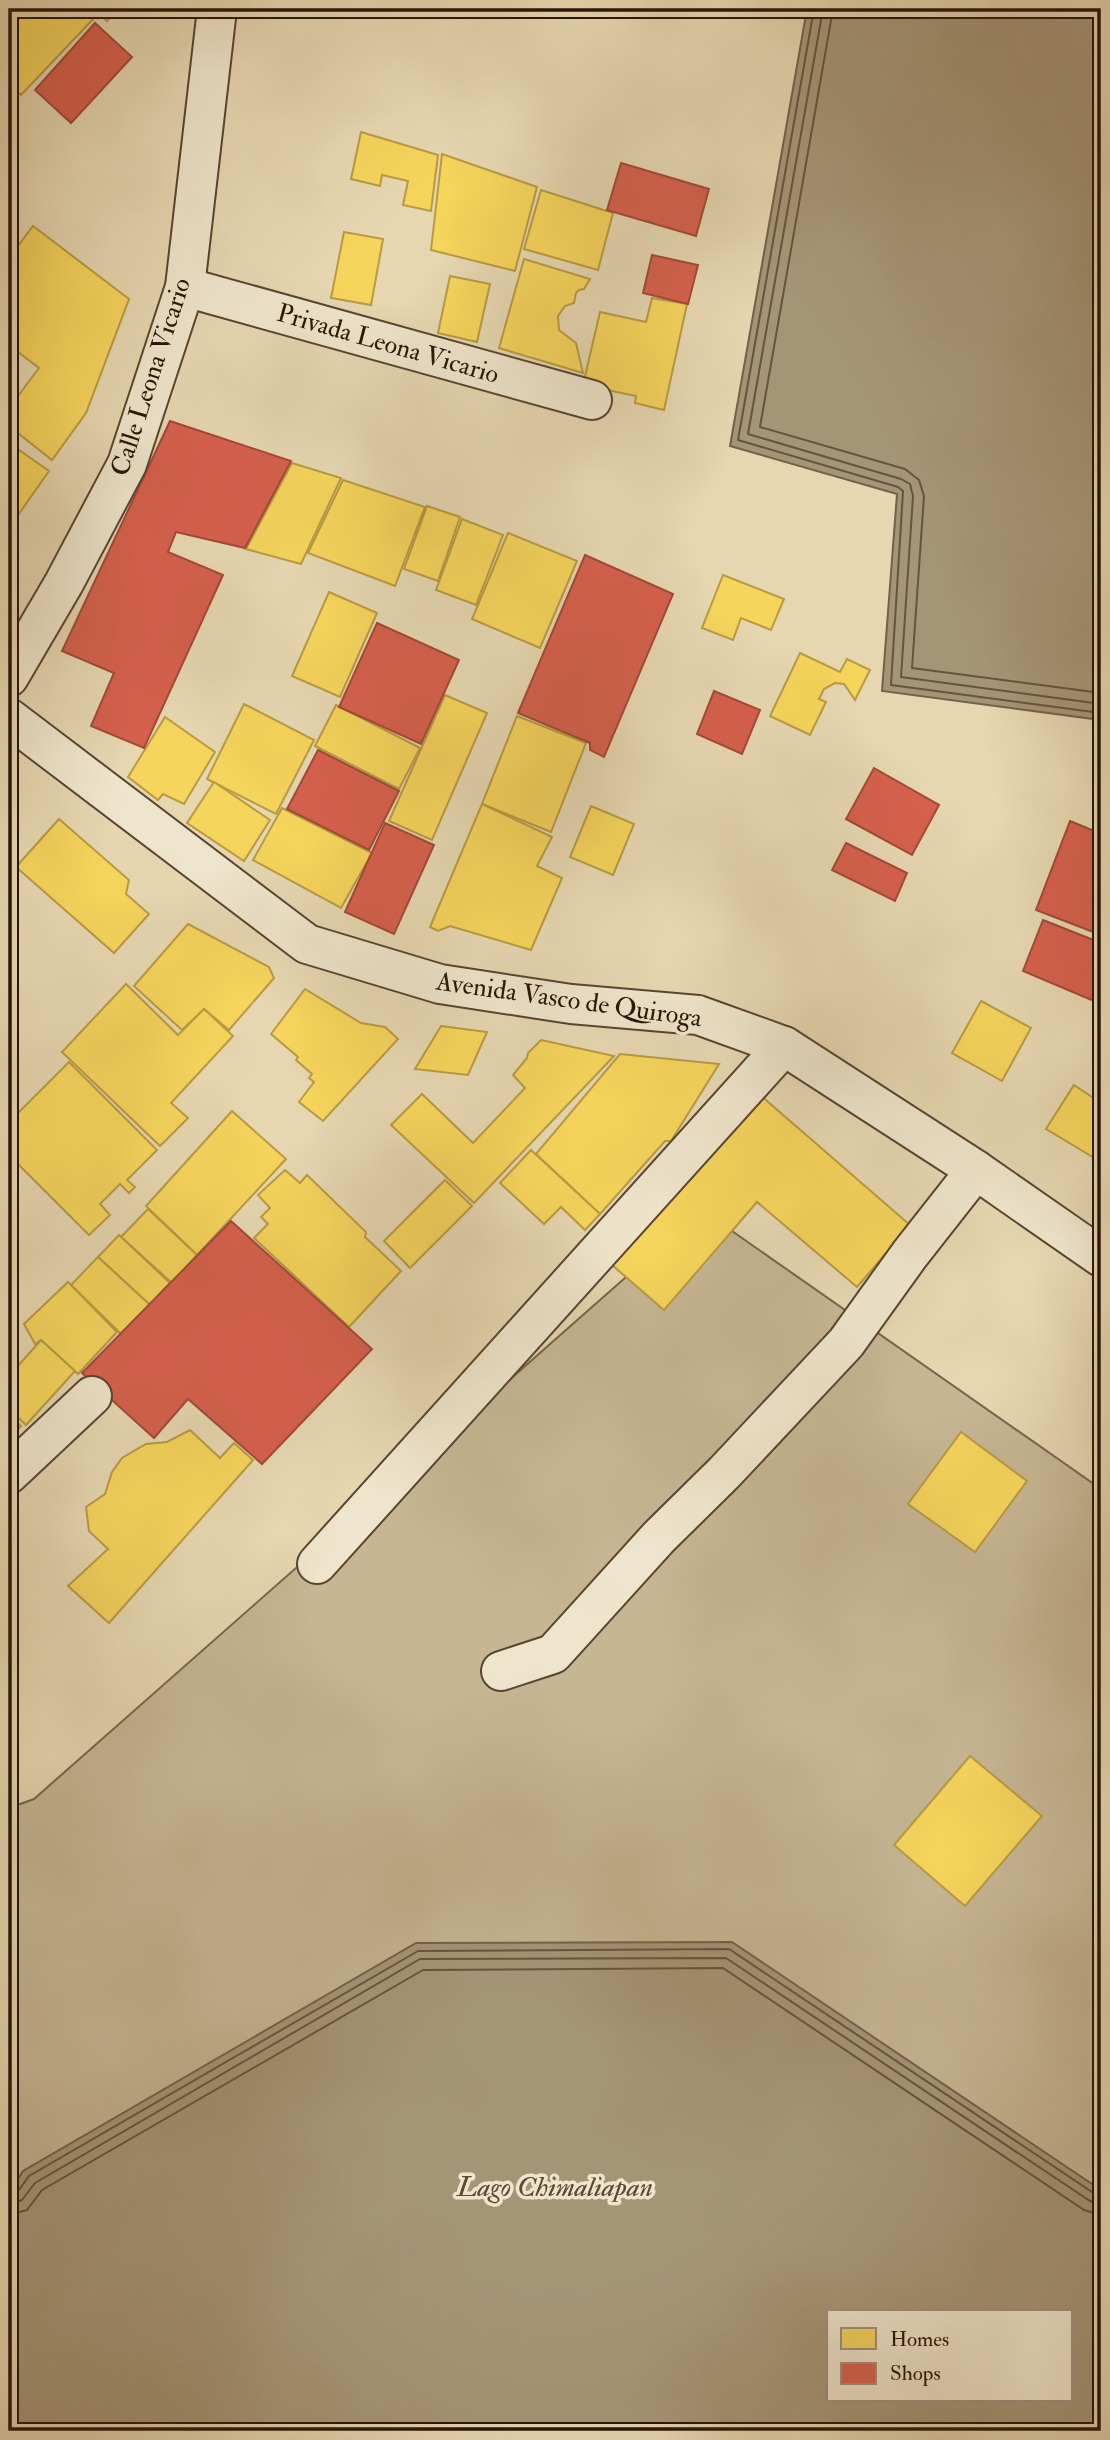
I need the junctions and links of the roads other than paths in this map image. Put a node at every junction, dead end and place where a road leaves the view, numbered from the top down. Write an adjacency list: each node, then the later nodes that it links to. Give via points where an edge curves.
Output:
1 (218, 9): 2 (street, Calle Leona Vicario)
2 (185, 287): 3 (street, Privada Leona Vicario); 4 (street, Calle Leona Vicario, via 127,464)
3 (592, 400)
4 (9, 677)
5 (9, 718): 6 (street, Avenida Vasco de Quiroga, via 307,944 440,984 571,1004 698,1015)
6 (784, 1046): 7 (street, Avenida Vasco de Quiroga); 11 (street)
7 (976, 1170): 8 (street, Avenida Vasco de Quiroga); 12 (street, via 846,1343 724,1474 659,1536 553,1654)
8 (1101, 1257)
9 (92, 1396): 10 (street)
10 (9, 1474)
11 (317, 1564)
12 (501, 1671)

